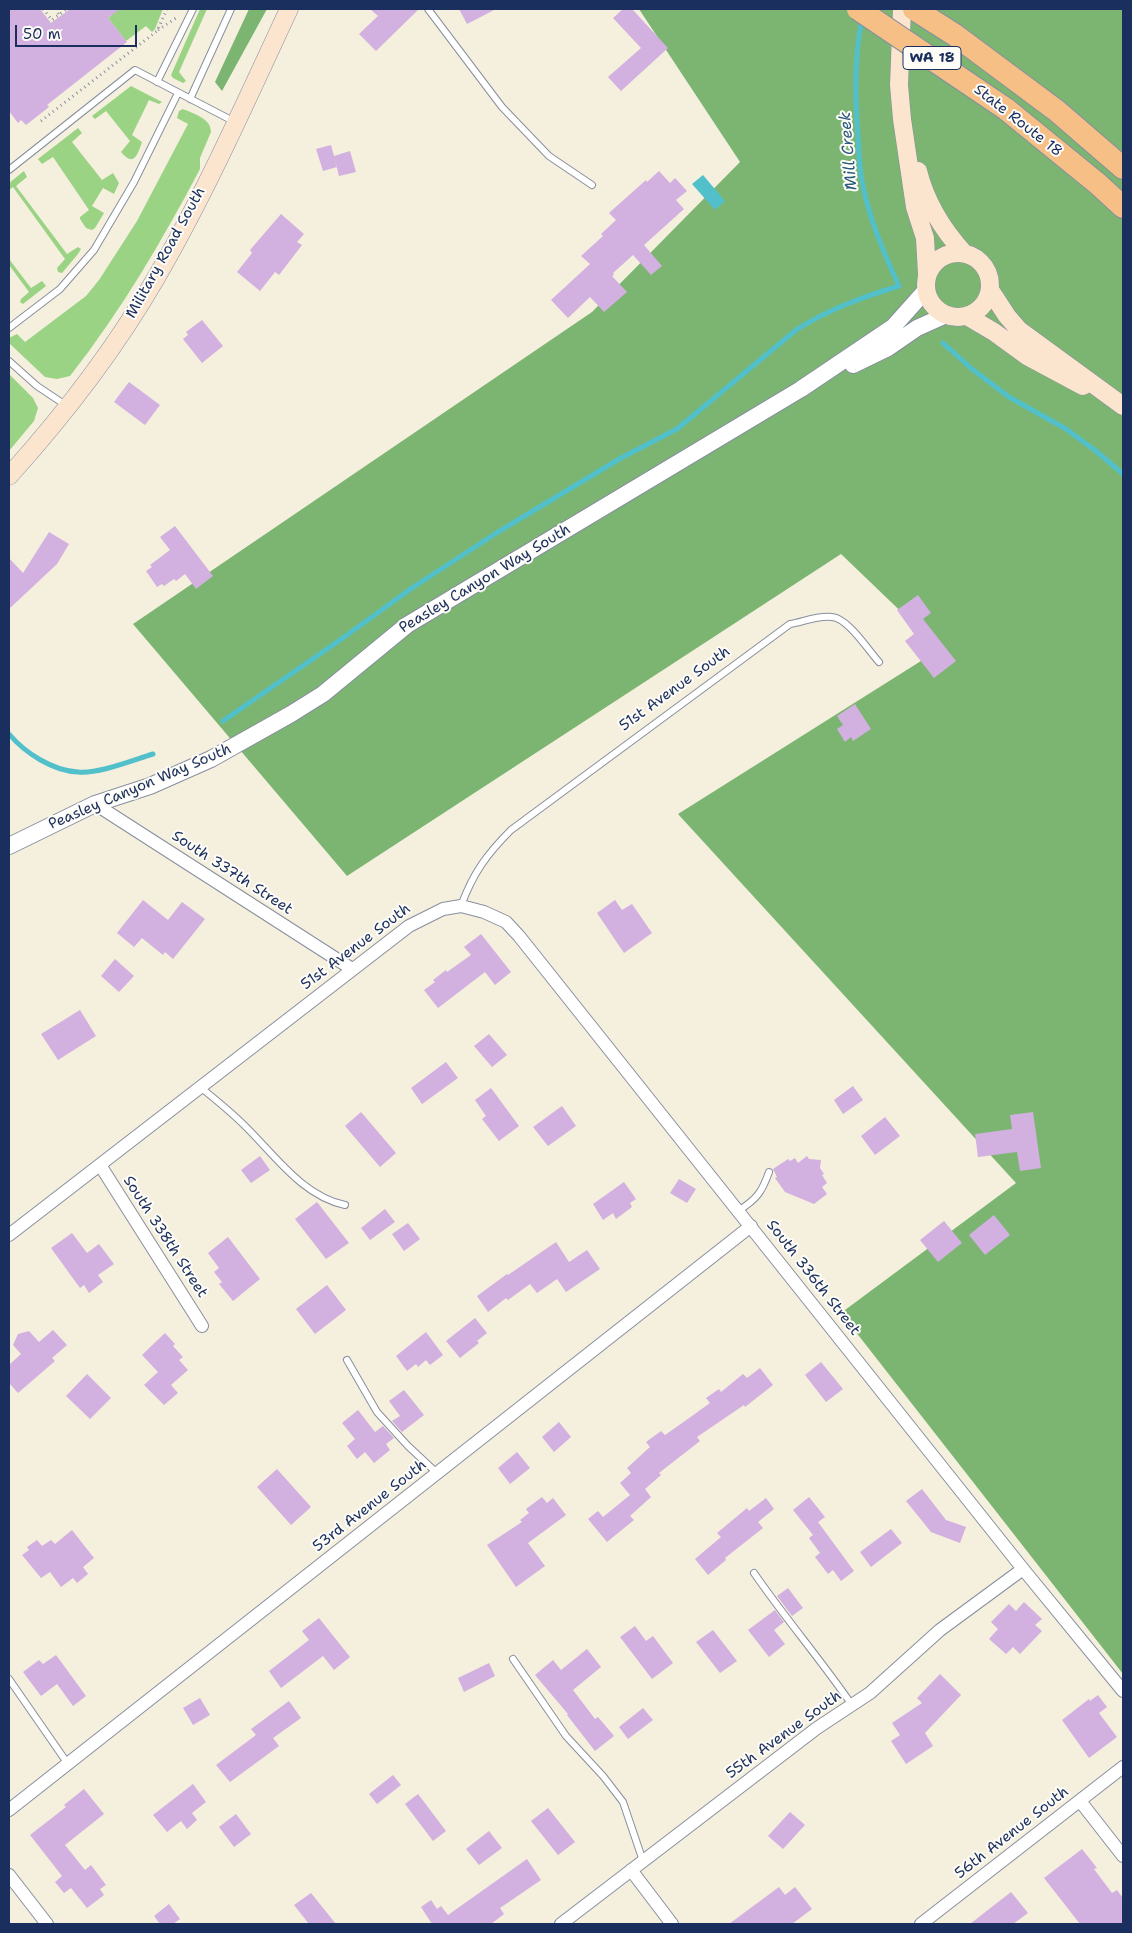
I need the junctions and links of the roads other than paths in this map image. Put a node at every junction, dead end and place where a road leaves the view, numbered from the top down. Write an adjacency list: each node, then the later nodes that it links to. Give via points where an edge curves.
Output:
1 (192, 9): 8 (lane)
2 (231, 9): 11 (lane)
3 (289, 9): 12 (main road, Military Road South)
4 (428, 9): 15 (lane, via 502,107 549,156)
5 (858, 9): 16 (highway, State Route 18 / WA 18, bridge, via 1006,109)
6 (902, 9): 9 (main road)
7 (914, 9): 13 (highway, State Route 18 / WA 18, via 955,35 1057,111)
8 (157, 82): 10 (lane); 14 (lane, via 135,70)
9 (899, 85): 17 (main road, via 926,198); 18 (main road, via 910,182 925,238)
10 (178, 93): 11 (lane); 22 (lane, via 134,182 94,250 60,289)
11 (190, 99): 12 (lane)
12 (236, 123): 26 (main road, Military Road South, via 156,278 107,354)
13 (1123, 168)
14 (9, 170)
15 (592, 186)
16 (1123, 207)
17 (964, 253): 18 (main road, via 952,253 933,264); 19 (main road, via 982,262 990,280)
18 (927, 282): 20 (main road, via 933,305); 24 (street, Peasley Canyon Way South, via 894,327)
19 (990, 290): 21 (main road, via 982,306); 25 (main road, via 1020,330)
20 (946, 315): 21 (main road); 24 (street, Peasley Canyon Way South, via 917,328 888,348)
21 (968, 316): 25 (main road, via 1027,356)
22 (9, 328)
23 (9, 361): 26 (lane, via 37,386)
24 (802, 389): 29 (street, Peasley Canyon Way South, via 407,625 323,694 255,735 211,760)
25 (1122, 405)
26 (68, 406): 27 (main road, Military Road South)
27 (9, 476)
28 (879, 662): 31 (lane, 51st Avenue South, via 847,624 836,617 790,624 511,830 491,850 470,883)
29 (95, 804): 30 (street, Peasley Canyon Way South); 32 (street, South 337th Street)
30 (9, 846)
31 (461, 906): 32 (street, 51st Avenue South, via 424,917); 37 (street, South 336th Street, via 506,922 519,936)
32 (352, 969): 33 (street, 51st Avenue South)
33 (200, 1087): 34 (street, 51st Avenue South); 36 (lane, via 309,1189)
34 (100, 1165): 39 (street, 51st Avenue South); 40 (street, South 338th Street)
35 (769, 1172): 37 (lane, via 762,1191)
36 (345, 1205)
37 (738, 1211): 38 (street, South 336th Street)
38 (751, 1226): 42 (street, 53rd Avenue South); 43 (street, South 336th Street)
39 (9, 1235)
40 (202, 1326)
41 (347, 1360): 42 (lane, via 377,1412)
42 (438, 1474): 49 (street, 53rd Avenue South)
43 (1023, 1569): 47 (street, South 336th Street); 48 (street, 55th Avenue South, via 940,1630 870,1693)
44 (754, 1573): 48 (lane)
45 (513, 1658): 54 (lane, via 566,1736 623,1802)
46 (9, 1679): 49 (lane)
47 (1123, 1691)
48 (852, 1705): 54 (street, 55th Avenue South, via 817,1728)
49 (68, 1764): 52 (street, 53rd Avenue South)
50 (1123, 1767): 51 (street, 56th Avenue South)
51 (1080, 1800): 53 (street); 57 (street, 56th Avenue South)
52 (9, 1810)
53 (1123, 1856)
54 (644, 1861): 55 (street, 55th Avenue South)
55 (631, 1870): 59 (street, 55th Avenue South); 60 (street)
56 (9, 1875): 58 (street)
57 (936, 1920): 61 (street, 56th Avenue South)
58 (47, 1924)
59 (561, 1924)
60 (672, 1924)
61 (921, 1924)

